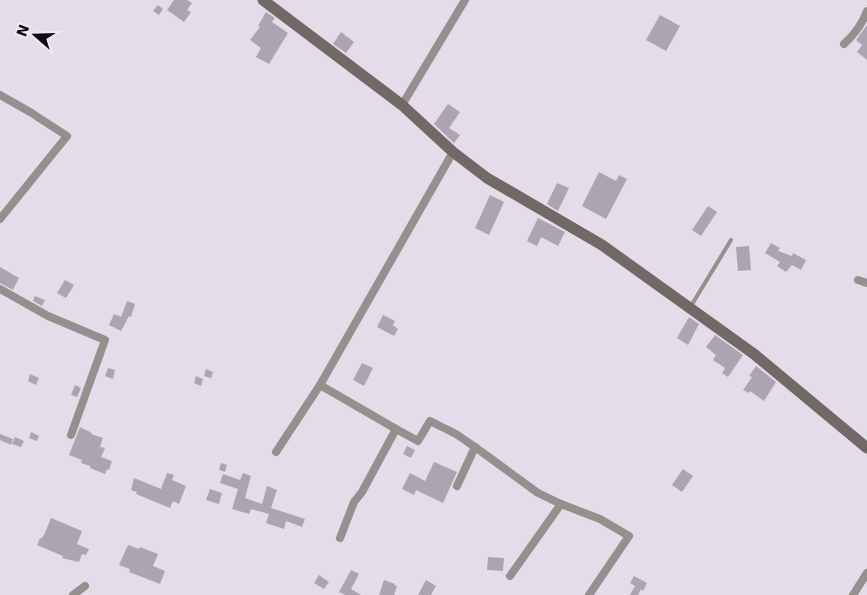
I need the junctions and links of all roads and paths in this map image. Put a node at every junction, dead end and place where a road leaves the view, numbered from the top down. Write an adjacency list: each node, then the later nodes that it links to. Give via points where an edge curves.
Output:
1 (263, 0): 6 (street)
2 (465, 0): 6 (street)
3 (867, 11): 4 (street, via 863,24)
4 (844, 44)
5 (0, 96): 8 (street, via 67,136)
6 (402, 105): 7 (street)
7 (453, 152): 13 (street, via 487,178 602,245); 14 (street)
8 (0, 219)
9 (731, 240): 13 (lane)
10 (858, 280): 11 (street)
11 (867, 283)
12 (0, 289): 16 (street, via 48,316 105,340)
13 (690, 308): 18 (street, via 754,354)
14 (320, 385): 15 (street); 19 (street)
15 (396, 429): 17 (street, via 418,441 430,421); 22 (street, via 354,502)
16 (71, 435)
17 (476, 447): 20 (street); 21 (street, via 538,493)
18 (867, 448)
19 (276, 452)
20 (457, 486)
21 (561, 504): 24 (street); 27 (street, via 600,519 629,536)
22 (340, 538)
23 (867, 573): 28 (street)
24 (510, 576)
25 (85, 586): 26 (street)
26 (73, 595)
27 (589, 595)
28 (853, 595)

